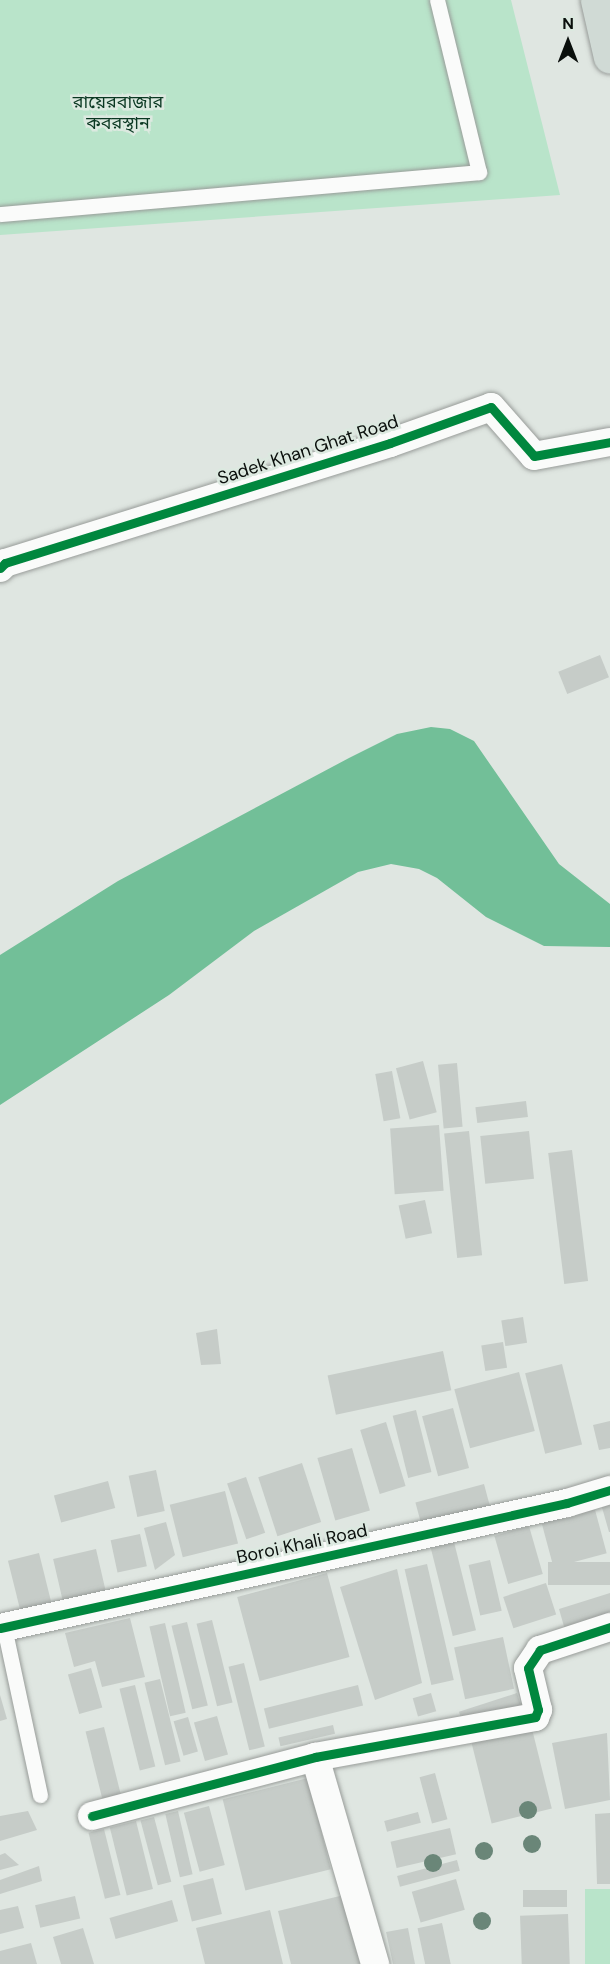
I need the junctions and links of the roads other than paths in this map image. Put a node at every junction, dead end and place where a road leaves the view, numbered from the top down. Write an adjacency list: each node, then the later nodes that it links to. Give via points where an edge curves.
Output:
1 (437, 0): 4 (lane, via 479,172)
2 (597, 0): 3 (highway)
3 (610, 57)
4 (0, 214)
5 (610, 442): 6 (street, Sadek Khan Ghat Road, via 534,456 491,407 390,443 5,563)
6 (0, 568)
7 (610, 1490): 8 (street, Boroi Khali Road, via 567,1503)
8 (2, 1627): 11 (lane)
9 (610, 1627): 10 (street, via 540,1650 528,1668 538,1710 536,1717)
10 (315, 1757): 12 (street); 13 (street)
11 (40, 1795)
12 (92, 1816)
13 (375, 1964)

